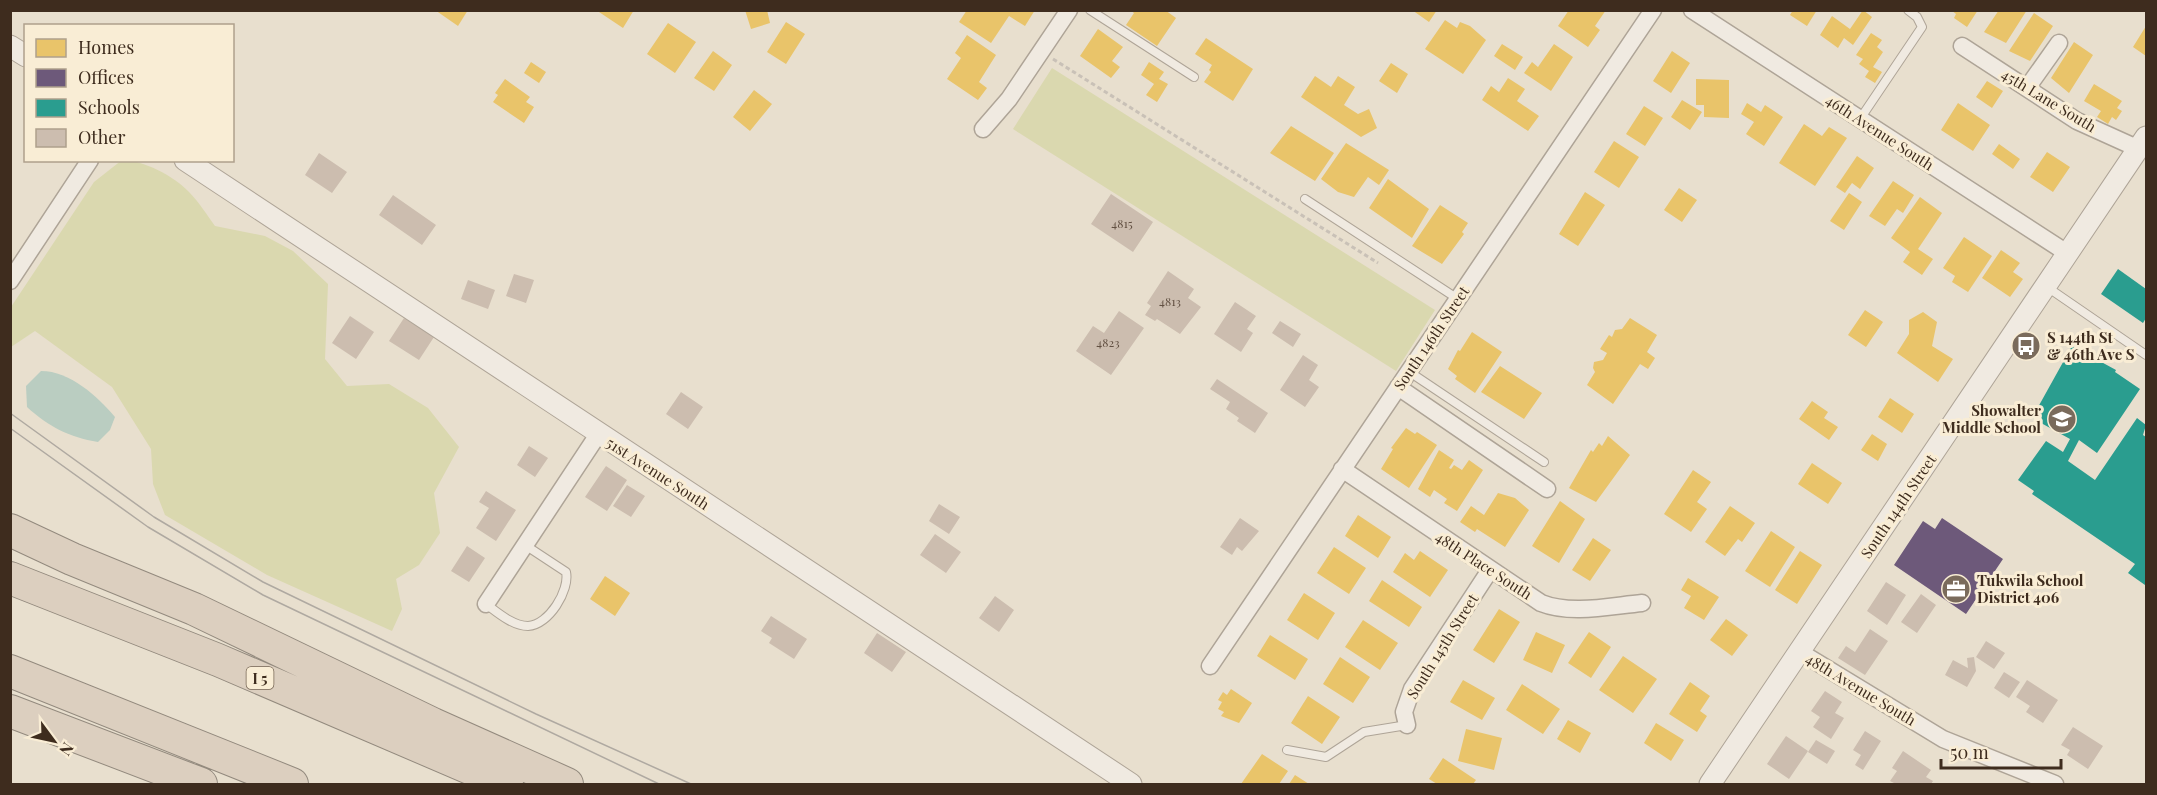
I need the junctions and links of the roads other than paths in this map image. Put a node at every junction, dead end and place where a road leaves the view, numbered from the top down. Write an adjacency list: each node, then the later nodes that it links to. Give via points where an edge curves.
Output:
1 (1069, 10): 13 (street, via 1009,99)
2 (1090, 10): 10 (lane)
3 (1653, 10): 21 (street, South 146th Street)
4 (1692, 10): 12 (street, 46th Avenue South)
5 (1908, 10): 12 (lane, via 1917,16 1922,27)
6 (2059, 43): 11 (street)
7 (10, 46): 9 (street)
8 (1962, 46): 11 (street, 45th Lane South)
9 (24, 55)
10 (1194, 77)
11 (2027, 88): 14 (street, 45th Lane South, via 2078,121)
12 (1860, 119): 18 (street, 46th Avenue South)
13 (983, 129)
14 (2143, 143): 18 (street, South 144th Street)
15 (89, 162): 19 (street)
16 (188, 162): 25 (street, 51st Avenue South)
17 (1305, 199): 21 (lane)
18 (2067, 253): 20 (street, South 144th Street)
19 (10, 281)
20 (2046, 286): 22 (lane); 37 (street, South 144th Street)
21 (1458, 298): 23 (street, South 146th Street)
22 (2146, 355)
23 (1408, 371): 24 (street, South 146th Street); 26 (lane)
24 (1398, 387): 27 (street, South 146th Street); 28 (street)
25 (599, 433): 31 (street); 47 (street, 51st Avenue South)
26 (1544, 462)
27 (1342, 470): 33 (street, 48th Place South); 38 (street, South 146th Street)
28 (1547, 489)
29 (10, 530): 32 (highway)
30 (10, 541): 32 (highway)
31 (525, 545): 36 (street); 36 (lane, via 566,572 568,581 562,599 542,621 529,626 507,619)
32 (72, 559): 46 (highway, via 194,609)
33 (1490, 570): 35 (street, 48th Place South, via 1555,608); 41 (street, South 145th Street, via 1412,688 1404,712)
34 (10, 578): 45 (highway, I 5, via 218,660)
35 (1641, 603)
36 (486, 604)
37 (1800, 652): 48 (street, South 144th Street); 49 (street, 48th Avenue South, via 1943,739)
38 (1210, 666)
39 (10, 671): 44 (highway)
40 (10, 711): 43 (highway)
41 (1407, 725): 42 (lane, via 1364,732 1326,757)
42 (1287, 750)
43 (201, 784)
44 (292, 784)
45 (507, 784)
46 (567, 784)
47 (1131, 784)
48 (1710, 784)
49 (2055, 784)

